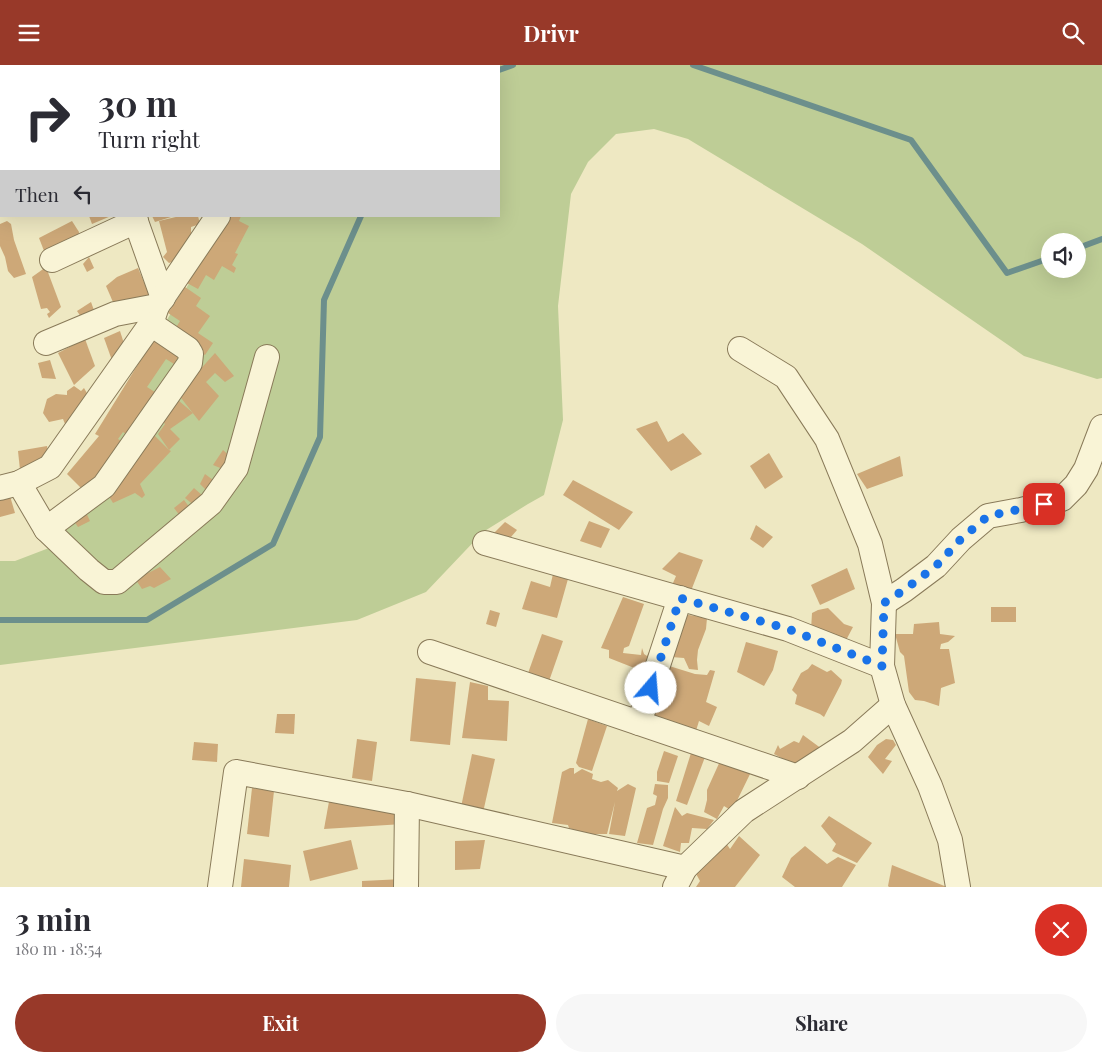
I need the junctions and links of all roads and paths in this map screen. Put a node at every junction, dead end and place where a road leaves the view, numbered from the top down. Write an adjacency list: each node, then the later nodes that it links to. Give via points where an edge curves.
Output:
1 (217, 217): 4 (street)
2 (135, 218): 3 (street); 4 (street)
3 (52, 260)
4 (157, 309): 5 (street, via 115,315); 9 (street, via 50,467); 10 (street, via 188,349 190,363 104,486)
5 (46, 343)
6 (740, 349): 13 (street, via 786,377 827,439 870,544)
7 (267, 357): 10 (street, via 236,468 211,503 117,582 104,582)
8 (1102, 427): 13 (street, via 1086,469 1062,499 988,516 936,566)
9 (9, 486): 10 (street)
10 (46, 529)
11 (485, 543): 12 (street)
12 (680, 598): 15 (street, via 788,629); 17 (street)
13 (884, 603): 15 (street)
14 (430, 651): 17 (street)
15 (882, 666): 16 (street)
16 (894, 705): 18 (street, via 852,741); 23 (street, via 950,840)
17 (639, 723): 18 (street)
18 (798, 777): 20 (street, via 744,811)
19 (407, 803): 20 (street); 21 (street, via 236,772); 22 (street)
20 (680, 877)
21 (220, 887)
22 (406, 887)
23 (958, 887)

